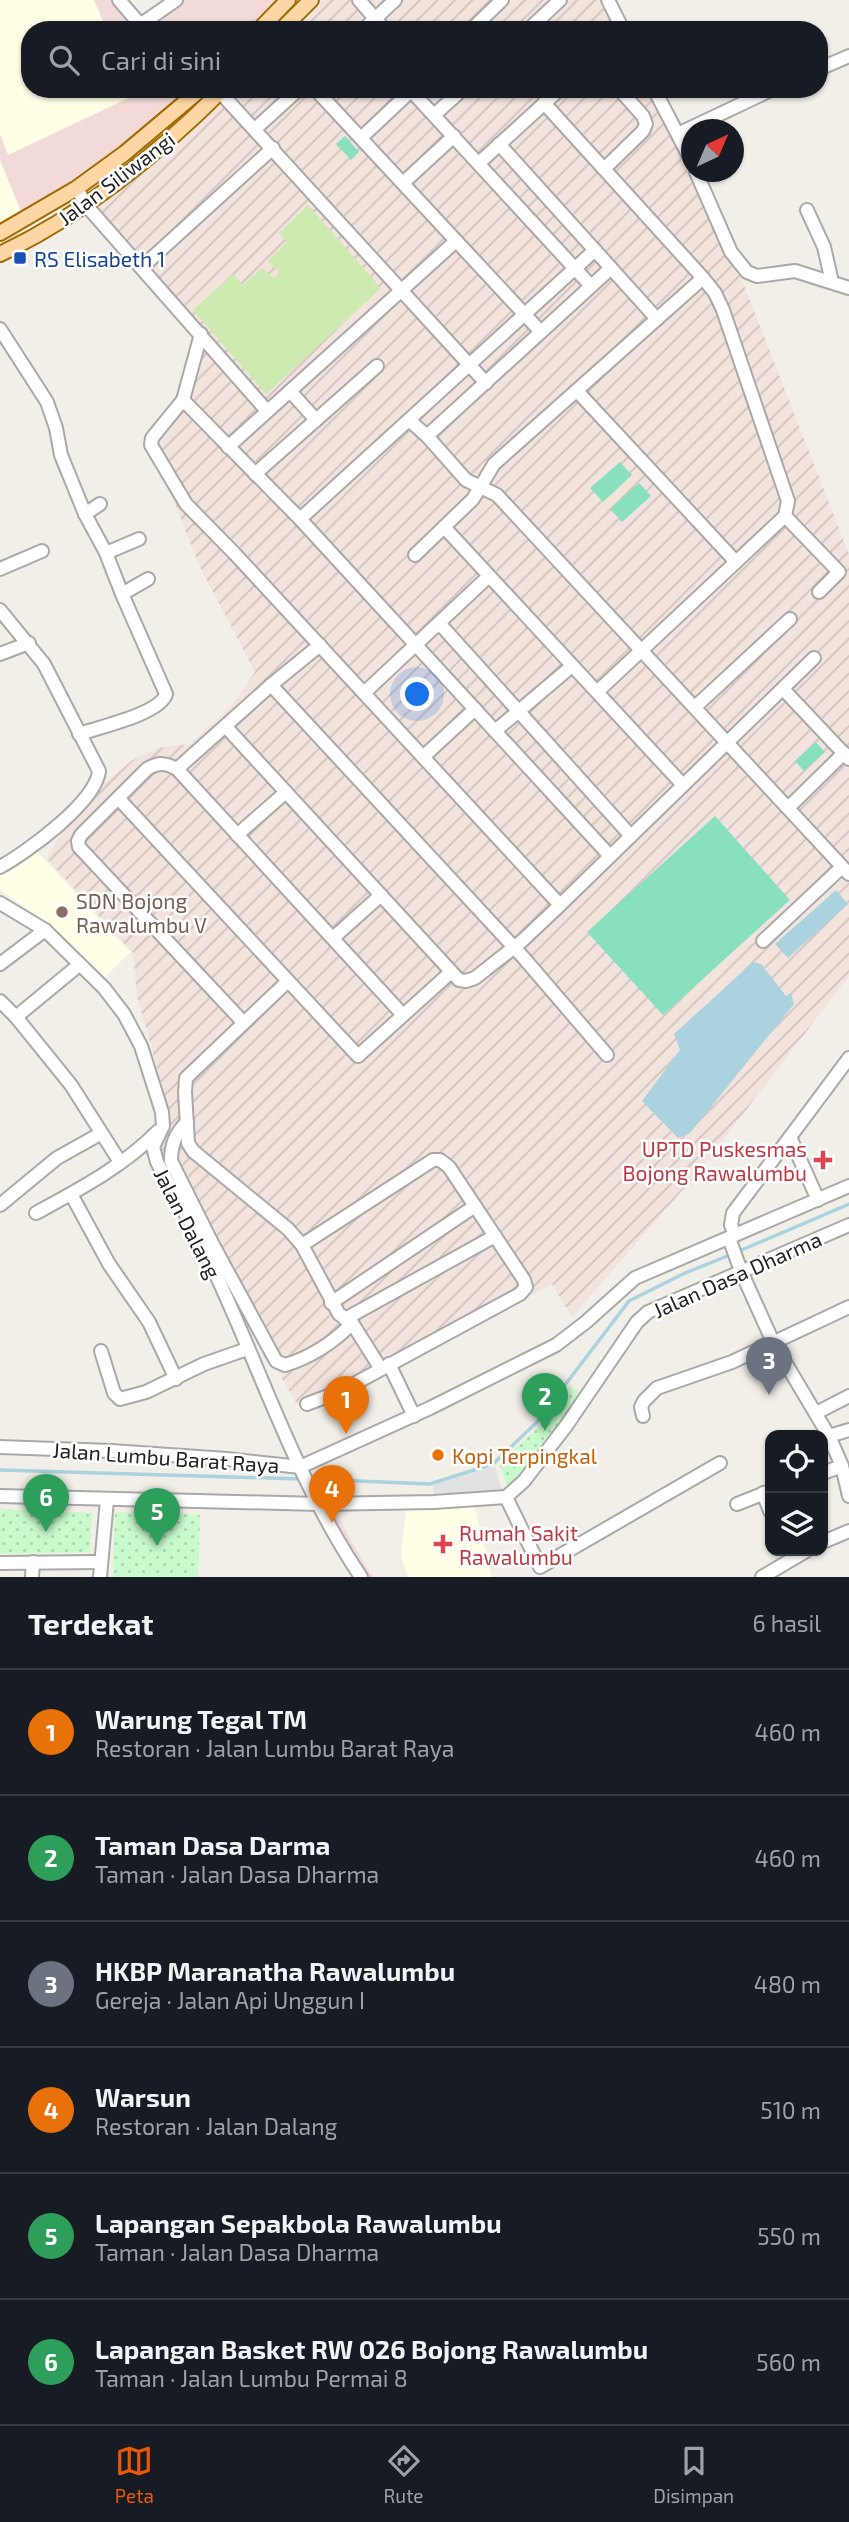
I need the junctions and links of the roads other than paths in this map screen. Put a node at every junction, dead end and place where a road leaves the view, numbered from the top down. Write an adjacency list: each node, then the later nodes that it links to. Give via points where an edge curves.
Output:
1 (119, 0): 11 (street)
2 (176, 0): 12 (street)
3 (288, 0): 13 (main road)
4 (311, 0): 14 (main road)
5 (359, 0): 10 (street)
6 (395, 0): 10 (street)
7 (502, 0): 17 (street)
8 (560, 0): 18 (street)
9 (608, 0): 19 (street)
10 (375, 18): 15 (street); 16 (street)
11 (137, 21)
12 (150, 21)
13 (268, 21)
14 (290, 21)
15 (372, 21)
16 (378, 21)
17 (480, 21)
18 (538, 21)
19 (618, 21)
20 (849, 56): 21 (street)
21 (828, 65)
22 (188, 98): 47 (main road, Jalan Siliwangi)
23 (212, 98): 48 (main road, Jalan Siliwangi, via 181,129)
24 (227, 98): 36 (street)
25 (289, 98): 36 (street)
26 (323, 98): 39 (street)
27 (403, 98): 39 (street)
28 (421, 98): 35 (street)
29 (453, 98): 35 (street)
30 (550, 98): 34 (street)
31 (627, 98): 44 (street, via 646,124)
32 (659, 98): 37 (street)
33 (754, 98): 37 (street)
34 (544, 103): 41 (street); 44 (street)
35 (435, 115): 38 (street)
36 (255, 129): 42 (street)
37 (678, 134): 40 (street)
38 (454, 136): 43 (street); 46 (street)
39 (361, 138): 46 (street)
40 (681, 140)
41 (499, 144): 43 (street); 52 (street)
42 (273, 148): 54 (street); 61 (street)
43 (478, 163): 56 (street)
44 (604, 169): 57 (street)
45 (700, 182): 58 (street, via 731,252 747,272 757,276 795,271)
46 (403, 183): 51 (street)
47 (77, 188): 48 (street); 50 (main road, Jalan Siliwangi)
48 (85, 204): 53 (main road, Jalan Siliwangi); 54 (street)
49 (807, 210): 58 (street, via 824,247)
50 (0, 233)
51 (456, 241): 61 (street); 62 (street)
52 (595, 250): 55 (street); 56 (street)
53 (0, 254)
54 (142, 267): 66 (street)
55 (611, 268): 59 (street); 63 (street)
56 (575, 269): 59 (street); 62 (street)
57 (704, 278): 63 (street); 82 (street, via 723,310 788,501)
58 (832, 282): 60 (street)
59 (591, 286): 65 (street)
60 (849, 288)
61 (402, 290): 67 (street); 70 (street)
62 (525, 315): 65 (street); 67 (street)
63 (657, 319): 71 (street)
64 (0, 329): 81 (street, via 47,402 61,455)
65 (541, 332): 69 (street)
66 (201, 334): 72 (street); 73 (street)
67 (470, 365): 69 (street); 75 (street)
68 (377, 366): 74 (street)
69 (486, 383): 76 (street)
70 (290, 391): 73 (street); 74 (street)
71 (577, 391): 79 (street, via 495,464); 89 (street)
72 (183, 400): 77 (street); 99 (street, via 151,444 186,504)
73 (267, 411): 77 (street)
74 (316, 420): 78 (street)
75 (409, 420): 76 (street); 83 (street)
76 (427, 436): 79 (street, via 466,480)
77 (229, 447): 78 (street)
78 (255, 474): 83 (street)
79 (482, 486): 84 (street); 101 (street, via 497,495)
80 (100, 504): 81 (street)
81 (85, 514): 87 (street)
82 (785, 516): 89 (street); 93 (street, via 839,572)
83 (300, 519): 100 (street)
84 (444, 527): 88 (street); 91 (street)
85 (139, 539): 87 (street)
86 (42, 551): 90 (street)
87 (106, 553): 94 (street)
88 (415, 555)
89 (736, 562): 101 (street)
90 (0, 569)
91 (489, 576): 97 (street); 104 (street)
92 (149, 579): 94 (street)
93 (819, 592)
94 (122, 594): 114 (street, via 166,694 164,701 154,709)
95 (0, 610): 98 (street)
96 (790, 619): 109 (street)
97 (439, 623): 100 (street); 111 (street)
98 (29, 643): 102 (street); 114 (street)
99 (320, 645): 105 (street); 108 (street)
100 (415, 645): 108 (street); 110 (street)
101 (642, 650): 107 (street); 109 (street)
102 (0, 654)
103 (814, 659): 106 (street)
104 (572, 666): 107 (street); 111 (street)
105 (271, 685): 112 (street); 135 (street)
106 (783, 689): 115 (street); 116 (street)
107 (597, 692): 119 (street)
108 (364, 693): 117 (street)
109 (695, 707): 115 (street)
110 (475, 709): 113 (street); 117 (street)
111 (519, 711): 113 (street); 124 (street)
112 (226, 727): 118 (street); 120 (street)
113 (495, 731): 126 (street)
114 (79, 734): 127 (street, via 99,771 96,782 53,831)
115 (727, 742): 119 (street); 122 (street)
116 (846, 756): 122 (street)
117 (423, 757): 131 (street)
118 (177, 769): 121 (street, via 156,764); 123 (street)
119 (682, 785): 124 (street)
120 (286, 792): 123 (street); 129 (street)
121 (118, 798): 139 (street); 143 (street, via 81,835 79,847)
122 (788, 808): 128 (street)
123 (237, 835): 133 (street)
124 (631, 836): 126 (street)
125 (849, 854): 128 (street)
126 (610, 856): 131 (street)
127 (0, 867)
128 (843, 868): 134 (street)
129 (381, 895): 133 (street); 138 (street)
130 (0, 904): 132 (street, Jalan Dalang)
131 (560, 905): 135 (street)
132 (45, 930): 136 (street); 137 (street, Jalan Dalang)
133 (333, 938): 141 (street)
134 (763, 941)
135 (513, 947): 138 (street, via 475,978 459,981); 144 (street)
136 (0, 964)
137 (79, 965): 142 (street); 147 (street, Jalan Dalang, via 124,1014 141,1046)
138 (451, 972): 141 (street)
139 (288, 981): 141 (street, via 358,1056); 143 (street)
140 (0, 1001): 142 (street)
141 (403, 1015)
142 (16, 1017): 148 (street, via 71,1085)
143 (243, 1022): 146 (street, via 186,1078)
144 (607, 1055)
145 (849, 1058): 149 (street)
146 (187, 1122): 160 (street, via 193,1151); 164 (street, via 177,1133 171,1161 276,1361 285,1365 296,1362 341,1336)
147 (163, 1126): 150 (street); 166 (street, Jalan Dalang, via 153,1147 157,1162 205,1250)
148 (100, 1134): 150 (street); 154 (street, via 57,1158)
149 (790, 1137): 153 (street); 159 (street, via 733,1213)
150 (120, 1162): 152 (street)
151 (849, 1186): 153 (street, Jalan Lumbu Barat Raya)
152 (71, 1194): 156 (street); 169 (street, via 109,1264 149,1322)
153 (818, 1200): 159 (street, Jalan Lumbu Barat Raya)
154 (0, 1205)
155 (475, 1206): 158 (street); 160 (street, via 449,1167 433,1160); 162 (street)
156 (36, 1213)
157 (849, 1225): 161 (street, Jalan Dasa Dharma)
158 (495, 1236): 164 (street); 168 (street, via 524,1280 524,1291)
159 (732, 1239): 161 (street); 173 (street, Jalan Lumbu Barat Raya, via 635,1278 556,1345)
160 (302, 1244): 162 (street)
161 (740, 1269): 165 (street); 185 (street, Jalan Dasa Dharma, via 648,1312 637,1322 549,1448)
162 (331, 1303): 164 (street)
163 (849, 1307): 165 (street)
164 (348, 1321): 168 (street)
165 (773, 1342): 172 (street); 174 (street, via 657,1388 641,1407)
166 (247, 1349): 169 (street); 180 (street, Jalan Dalang)
167 (101, 1351): 169 (street, via 120,1399)
168 (385, 1366): 171 (street); 173 (street)
169 (176, 1378)
170 (849, 1396): 172 (street)
171 (307, 1405)
172 (816, 1413): 176 (street)
173 (414, 1416): 180 (street, Jalan Lumbu Barat Raya)
174 (643, 1416)
175 (849, 1430): 176 (street)
176 (829, 1436): 179 (street)
177 (0, 1447): 180 (street, Jalan Lumbu Barat Raya, via 150,1454)
178 (720, 1463): 185 (street, via 540,1567)
179 (842, 1466): 181 (street); 184 (street)
180 (302, 1471): 188 (street, Jalan Dalang)
181 (828, 1471)
182 (765, 1493): 187 (street)
183 (0, 1496): 186 (street)
184 (849, 1496)
185 (506, 1497): 188 (street)
186 (107, 1500): 188 (street); 193 (street)
187 (737, 1503)
188 (319, 1504): 197 (street, Jalan Dalang)
189 (849, 1531): 190 (street)
190 (828, 1540)
191 (787, 1556): 198 (street)
192 (33, 1562): 193 (street); 194 (street); 195 (street)
193 (100, 1562): 196 (street)
194 (0, 1563)
195 (32, 1577)
196 (100, 1577)
197 (361, 1577)
198 (762, 1577)

